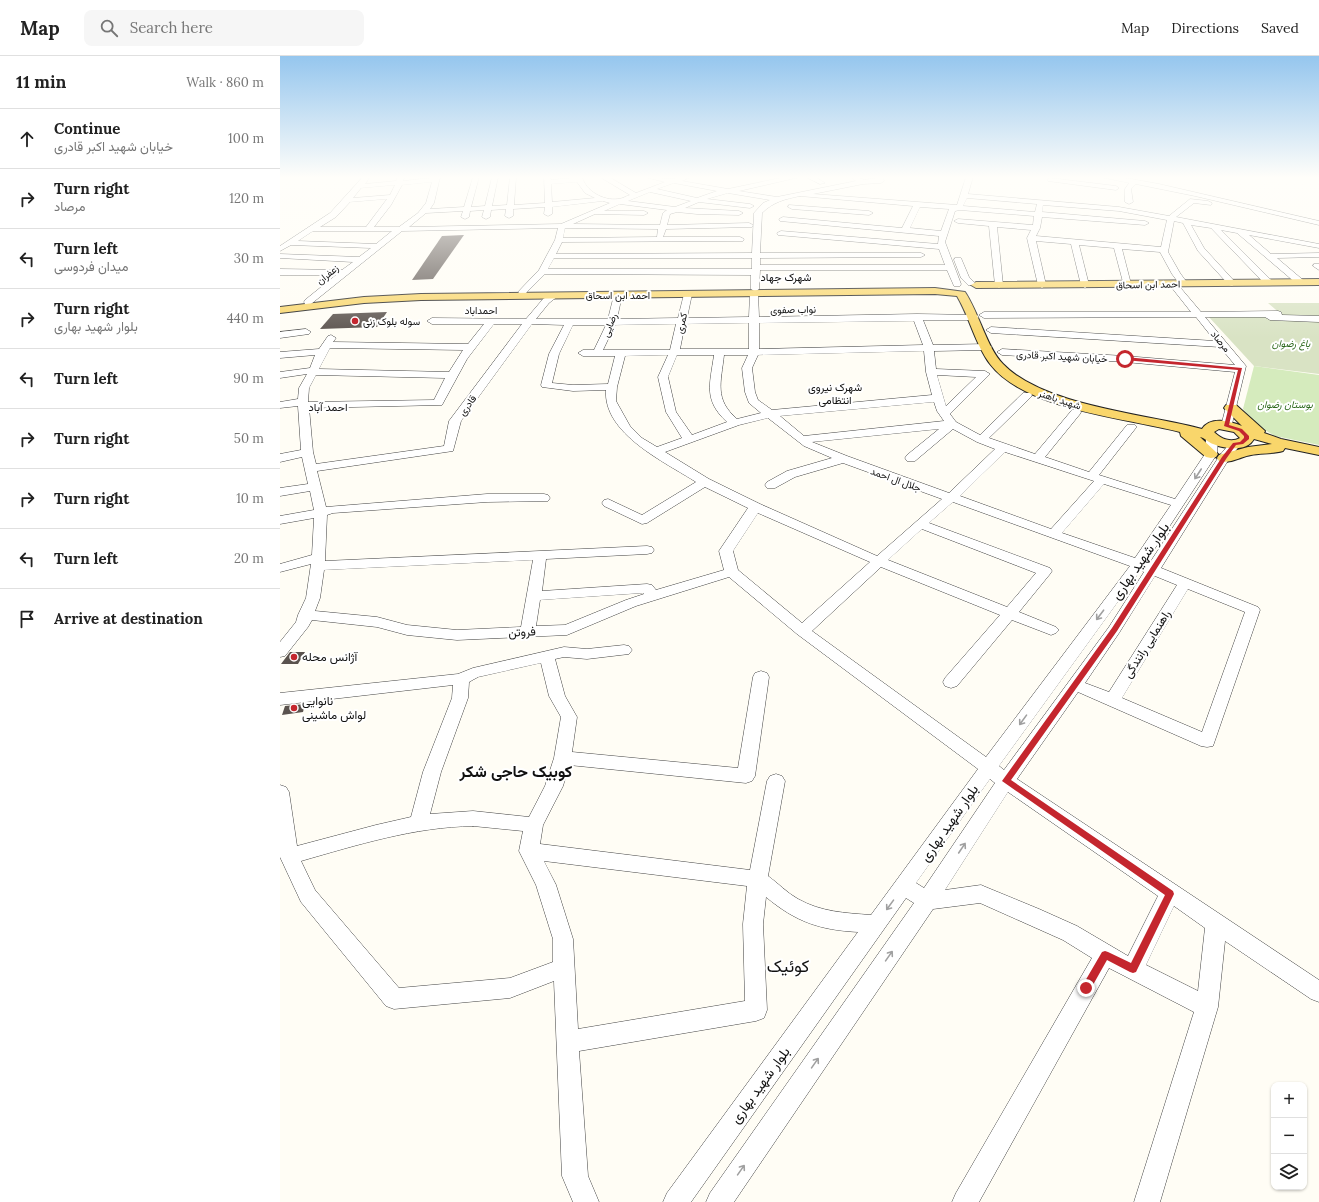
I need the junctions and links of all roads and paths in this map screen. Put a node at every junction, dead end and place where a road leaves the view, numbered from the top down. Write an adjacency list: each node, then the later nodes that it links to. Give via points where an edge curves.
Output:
1 (309, 230): 24 (street)
2 (398, 230): 25 (street, زعفران)
3 (561, 230): 21 (street)
4 (661, 230): 22 (street)
5 (761, 230): 26 (street, جلال ال احمد)
6 (858, 230): 20 (street)
7 (910, 230): 17 (street)
8 (945, 230): 17 (street)
9 (994, 230): 54 (street)
10 (1035, 230): 18 (street)
11 (1168, 230): 31 (street)
12 (1191, 230): 51 (street, via 1201,249)
13 (1217, 230): 52 (street)
14 (1238, 230): 40 (street)
15 (1240, 230): 28 (street)
16 (781, 233): 20 (street)
17 (944, 234): 29 (street)
18 (1031, 238): 23 (street); 55 (street)
19 (740, 239): 22 (street)
20 (852, 239): 29 (street); 33 (street)
21 (559, 240): 22 (street); 38 (street)
22 (659, 240): 39 (street)
23 (1074, 242): 27 (street); 56 (street)
24 (290, 243): 25 (street); 30 (street)
25 (379, 246): 41 (street, زعفران)
26 (764, 246): 33 (street); 34 (street, جلال ال احمد)
27 (1117, 246): 31 (street); 53 (street)
28 (1319, 246)
29 (942, 247): 42 (street)
30 (280, 249)
31 (1164, 250): 57 (street, مرصاد)
32 (954, 251): 59 (street, via 965,278)
33 (845, 253): 34 (street); 35 (street)
34 (756, 255): 39 (street); 43 (street, جلال ال احمد)
35 (921, 255)
36 (1319, 255): 40 (street)
37 (280, 256): 41 (street)
38 (550, 256): 39 (street); 45 (street)
39 (654, 256)
40 (1269, 256): 47 (street)
41 (360, 260): 46 (street, زعفران)
42 (950, 267): 43 (street); 60 (street)
43 (755, 270): 45 (street); 61 (street, جلال ال احمد)
44 (280, 272): 46 (street)
45 (543, 272): 62 (street)
46 (344, 273): 50 (street, زعفران)
47 (1300, 282): 48 (main road, احمد ابن اسحاق); 52 (main road, احمد ابن اسحاق)
48 (1319, 282)
49 (318, 283): 50 (street)
50 (332, 283): 66 (street, زعفران)
51 (1232, 283): 52 (main road, احمد ابن اسحاق); 57 (main road, احمد ابن اسحاق)
52 (1269, 283)
53 (1126, 284): 56 (main road, احمد ابن اسحاق); 57 (main road, احمد ابن اسحاق)
54 (1000, 285): 55 (main road, احمد ابن اسحاق); 59 (main road, احمد ابن اسحاق)
55 (1042, 285): 56 (main road, احمد ابن اسحاق)
56 (1085, 285)
57 (1180, 286): 58 (main road, احمد ابن اسحاق); 59 (main road, احمد ابن اسحاق, via 1002,291); 69 (street, مرصاد)
58 (1319, 287)
59 (976, 288): 60 (main road, احمد ابن اسحاق); 70 (main road, شهید باهنر)
60 (957, 289): 61 (main road, احمد ابن اسحاق); 70 (main road, شهید باهنر)
61 (755, 291): 63 (main road, احمد ابن اسحاق); 64 (main road, احمد ابن اسحاق); 75 (street, جلال ال احمد)
62 (528, 293): 63 (main road, احمد ابن اسحاق); 66 (main road, احمد ابن اسحاق, via 396,294); 68 (main road, احمد ابن اسحاق, via 396,298)
63 (555, 294): 65 (main road, احمد ابن اسحاق); 78 (street, قادری)
64 (688, 294): 65 (main road, احمد ابن اسحاق); 80 (street, کمری)
65 (618, 295): 81 (street, رضایی)
66 (308, 302): 67 (main road, احمد ابن اسحاق)
67 (280, 306)
68 (280, 310)
69 (1199, 315): 72 (street, نواب صفوی); 74 (street, نواب صفوی); 86 (street, مرصاد)
70 (979, 316): 71 (street, نواب صفوی); 73 (street, نواب صفوی); 82 (main road, شهید باهنر); 91 (main road, شهید باهنر)
71 (1075, 316): 72 (street, نواب صفوی); 88 (street)
72 (1130, 316): 85 (street)
73 (917, 317): 75 (street, نواب صفوی); 90 (street)
74 (1319, 319)
75 (754, 320): 80 (street, نواب صفوی); 94 (street, جلال ال احمد)
76 (432, 321): 77 (street, احمداباد)
77 (492, 321): 78 (street, احمداباد); 89 (street)
78 (531, 321): 79 (street, احمداباد); 132 (street, قادری, via 455,421 449,449)
79 (570, 321): 81 (street, نواب صفوی); 104 (street, via 554,354 546,385 573,388)
80 (681, 321): 81 (street, نواب صفوی); 92 (street, کمری)
81 (612, 322): 96 (street, رضایی)
82 (991, 330): 88 (street); 91 (main road, شهید باهنر)
83 (306, 332): 84 (street)
84 (280, 335)
85 (1137, 339): 86 (street); 88 (street)
86 (1223, 344): 99 (street, مرصاد)
87 (327, 345): 89 (street); 98 (street); 100 (street)
88 (1083, 346): 91 (street, خیابان شهید اکبر قادری); 99 (street, خیابان شهید اکبر قادری)
89 (470, 347): 103 (street)
90 (929, 348): 91 (street, خیابان شهید اکبر قادری); 94 (street, خیابان شهید اکبر قادری); 101 (street)
91 (994, 349): 115 (main road, شهید باهنر, via 998,366 1006,374 1032,389 1084,407); 121 (main road, شهید باهنر, via 1016,372 1064,394)
92 (674, 352): 93 (street, خیابان شهید اکبر قادری); 97 (street, خیابان شهید اکبر قادری); 118 (street, کمری, via 663,377 671,412)
93 (719, 352): 94 (street, خیابان شهید اکبر قادری); 113 (street, via 717,401 724,413)
94 (754, 352): 111 (street, جلال ال احمد, via 748,368 750,392 753,401)
95 (583, 353): 96 (street, خیابان شهید اکبر قادری)
96 (597, 353): 97 (street, خیابان شهید اکبر قادری)
97 (621, 353): 104 (street)
98 (280, 355)
99 (1241, 369): 109 (street)
100 (314, 371): 102 (street); 103 (street); 107 (street, via 304,388)
101 (931, 372): 106 (street); 112 (street, via 984,374)
102 (280, 375)
103 (451, 375): 107 (street, via 438,402)
104 (612, 387): 124 (street, via 611,401 625,428)
105 (1028, 395): 120 (street)
106 (939, 398): 111 (street); 112 (street)
107 (303, 403): 108 (street); 126 (street)
108 (280, 405)
109 (1231, 408): 116 (street); 122 (main road, via 1249,425)
110 (1076, 412): 130 (street)
111 (769, 414): 113 (street); 119 (street, جلال ال احمد)
112 (944, 414): 114 (street)
113 (735, 423): 118 (street)
114 (952, 424): 119 (street); 120 (street); 129 (street)
115 (1176, 426): 121 (main road, شهید باهنر); 121 (main road, via 1196,440)
116 (1226, 426): 121 (main road)
117 (1131, 427): 133 (street)
118 (689, 439): 124 (street)
119 (804, 440): 131 (street, جلال ال احمد)
120 (981, 440): 123 (street)
121 (1223, 441): 122 (main road, شهید باهنر); 122 (main road, via 1248,451); 141 (street, بلوار شهید بهاری, one-way to 141); 151 (street, بلوار شهید بهاری)
122 (1278, 445): 125 (main road, شهید باهنر); 127 (main road, شهید باهنر)
123 (1003, 448): 130 (street); 139 (street)
124 (656, 451): 134 (street)
125 (1319, 451)
126 (307, 452): 128 (street); 132 (street)
127 (1319, 457)
128 (280, 458)
129 (911, 458)
130 (1038, 458): 133 (street)
131 (843, 459): 135 (street, via 792,474); 139 (street, جلال ال احمد)
132 (312, 468): 136 (street)
133 (1097, 478): 141 (street); 146 (street)
134 (705, 482): 140 (street, via 642,520); 142 (street)
135 (771, 485)
136 (316, 486): 137 (street); 143 (street)
137 (280, 492)
138 (544, 498): 143 (street, via 450,500 331,509)
139 (951, 498): 145 (street); 146 (street, جلال ال احمد)
140 (608, 502)
141 (1179, 504): 151 (street, بلوار شهید بهاری)
142 (754, 507): 150 (street); 153 (street, via 726,552)
143 (321, 513): 144 (street); 149 (street)
144 (280, 520)
145 (920, 524): 150 (street); 157 (street, via 1045,571)
146 (1054, 534): 151 (street, جلال ال احمد)
147 (647, 550): 148 (street)
148 (540, 556): 149 (street); 155 (street)
149 (318, 562): 152 (street); 158 (street, via 313,598)
150 (880, 562): 157 (street); 160 (street)
151 (1146, 567): 154 (street); 168 (street, بلوار شهید بهاری, via 1114,630); 172 (street, بلوار شهید بهاری, one-way to 172)
152 (280, 568)
153 (730, 572): 156 (street, فروتن); 160 (street)
154 (1185, 583): 170 (street, راهنمایی رانندگی); 170 (street, via 1254,610 1207,741)
155 (534, 596): 156 (street, via 647,588); 161 (street)
156 (653, 596): 161 (street, فروتن, via 567,630)
157 (1010, 614): 159 (street); 167 (street)
158 (305, 615): 161 (street, فروتن, via 377,622 408,630 458,635); 163 (street, via 303,624)
159 (1051, 630)
160 (802, 631): 172 (street)
161 (528, 632)
162 (624, 650): 164 (street, via 588,654 564,652)
163 (280, 652)
164 (547, 657): 166 (street, via 473,673); 171 (street, via 557,696 569,717)
165 (761, 677): 171 (street, via 746,776)
166 (461, 679): 169 (street); 176 (street, via 460,698 432,772)
167 (951, 682)
168 (1075, 684): 170 (street); 174 (street, بلوار شهید بهاری)
169 (280, 699)
170 (1112, 700)
171 (563, 758): 177 (street, via 554,786)
172 (989, 767): 174 (street); 181 (street, بلوار شهید بهاری)
173 (776, 781): 180 (street)
174 (1006, 781): 182 (street); 183 (street, بلوار شهید بهاری, one-way to 174)
175 (280, 792): 179 (street)
176 (419, 823): 177 (street, via 465,819); 179 (street, via 390,828)
177 (534, 825): 178 (street)
178 (529, 851): 180 (street); 187 (street, via 546,885 563,939)
179 (289, 856): 187 (street, via 308,896 394,999 510,988)
180 (758, 879): 184 (street, via 790,905 819,918); 191 (street, via 753,924 756,1010)
181 (904, 886): 183 (street); 184 (street, بلوار شهید بهاری, one-way to 184)
182 (1170, 894): 185 (street); 188 (street)
183 (927, 901): 186 (street, via 981,894 1070,933); 194 (street, بلوار شهید بهاری, one-way to 183)
184 (877, 924): 193 (street, بلوار شهید بهاری)
185 (1216, 924): 189 (street); 190 (street)
186 (1105, 955): 188 (street); 195 (street)
187 (563, 968): 191 (street)
188 (1133, 969): 190 (street)
189 (1319, 992)
190 (1208, 1007): 196 (street)
191 (567, 1042): 192 (street, via 575,1176)
192 (586, 1202)
193 (676, 1202)
194 (719, 1202)
195 (965, 1202)
196 (1147, 1202)

